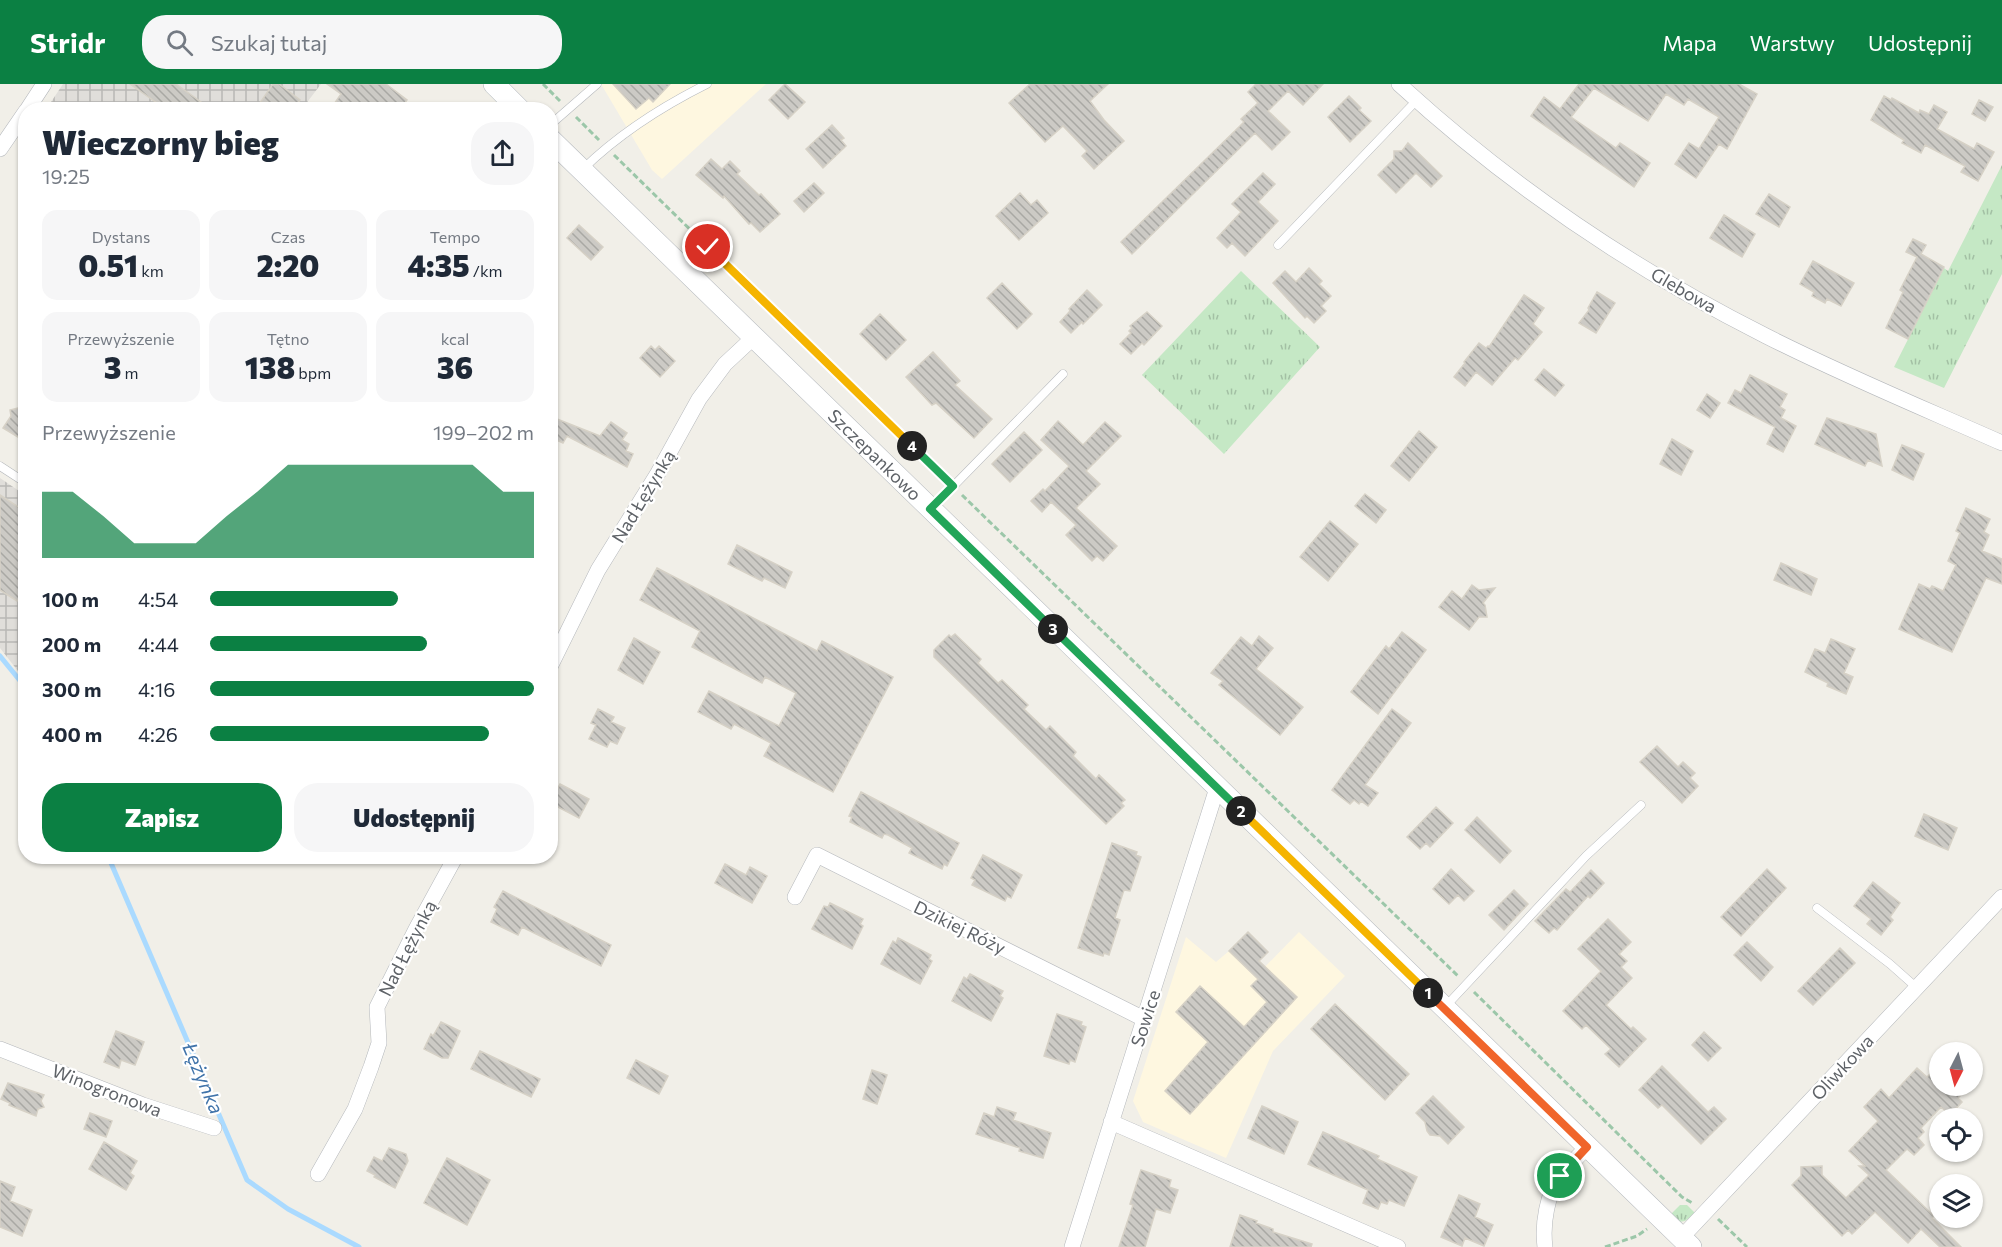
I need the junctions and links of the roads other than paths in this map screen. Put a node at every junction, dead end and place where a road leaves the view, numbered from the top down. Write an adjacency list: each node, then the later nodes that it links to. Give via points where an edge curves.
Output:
1 (44, 84): 7 (street)
2 (494, 84): 8 (street)
3 (597, 84): 9 (lane)
4 (707, 84): 13 (lane, via 631,129)
5 (1399, 84): 6 (street, Glebowa)
6 (1417, 100): 14 (lane); 17 (street, Glebowa, via 1550,205 1665,280 1850,377)
7 (32, 102)
8 (512, 102)
9 (558, 118)
10 (18, 122): 12 (street)
11 (558, 147): 13 (street, Szczepankowo)
12 (0, 149)
13 (582, 170): 15 (street, Szczepankowo)
14 (1278, 245)
15 (754, 337): 20 (street, Szczepankowo); 21 (street, Nad Łężynką, via 725,364 699,399 598,570)
16 (1063, 374): 20 (lane)
17 (2002, 443)
18 (0, 466): 19 (lane)
19 (18, 478)
20 (930, 509): 22 (street, Szczepankowo)
21 (558, 651)
22 (1217, 788): 29 (street, Szczepankowo); 30 (street, Sowice)
23 (1641, 805): 29 (lane, via 1586,856)
24 (452, 864): 35 (street, Nad Łężynką, via 377,1007 379,1043 371,1067 355,1109)
25 (795, 897): 30 (street, Dzikiej Róży, via 817,855)
26 (2002, 897): 28 (street, Oliwkowa)
27 (1817, 908): 28 (lane)
28 (1917, 988): 36 (street, Oliwkowa)
29 (1443, 1008): 34 (street, Szczepankowo)
30 (1144, 1018): 32 (street, Sowice)
31 (0, 1049): 33 (street, Winogronowa, via 143,1105)
32 (1112, 1122): 37 (street, Sowice); 38 (street)
33 (214, 1128)
34 (1587, 1147): 36 (street, Szczepankowo); 39 (street, via 1560,1176 1551,1196 1545,1217)
35 (318, 1174)
36 (1686, 1242)
37 (1072, 1247)
38 (1398, 1247)
39 (1545, 1247)

